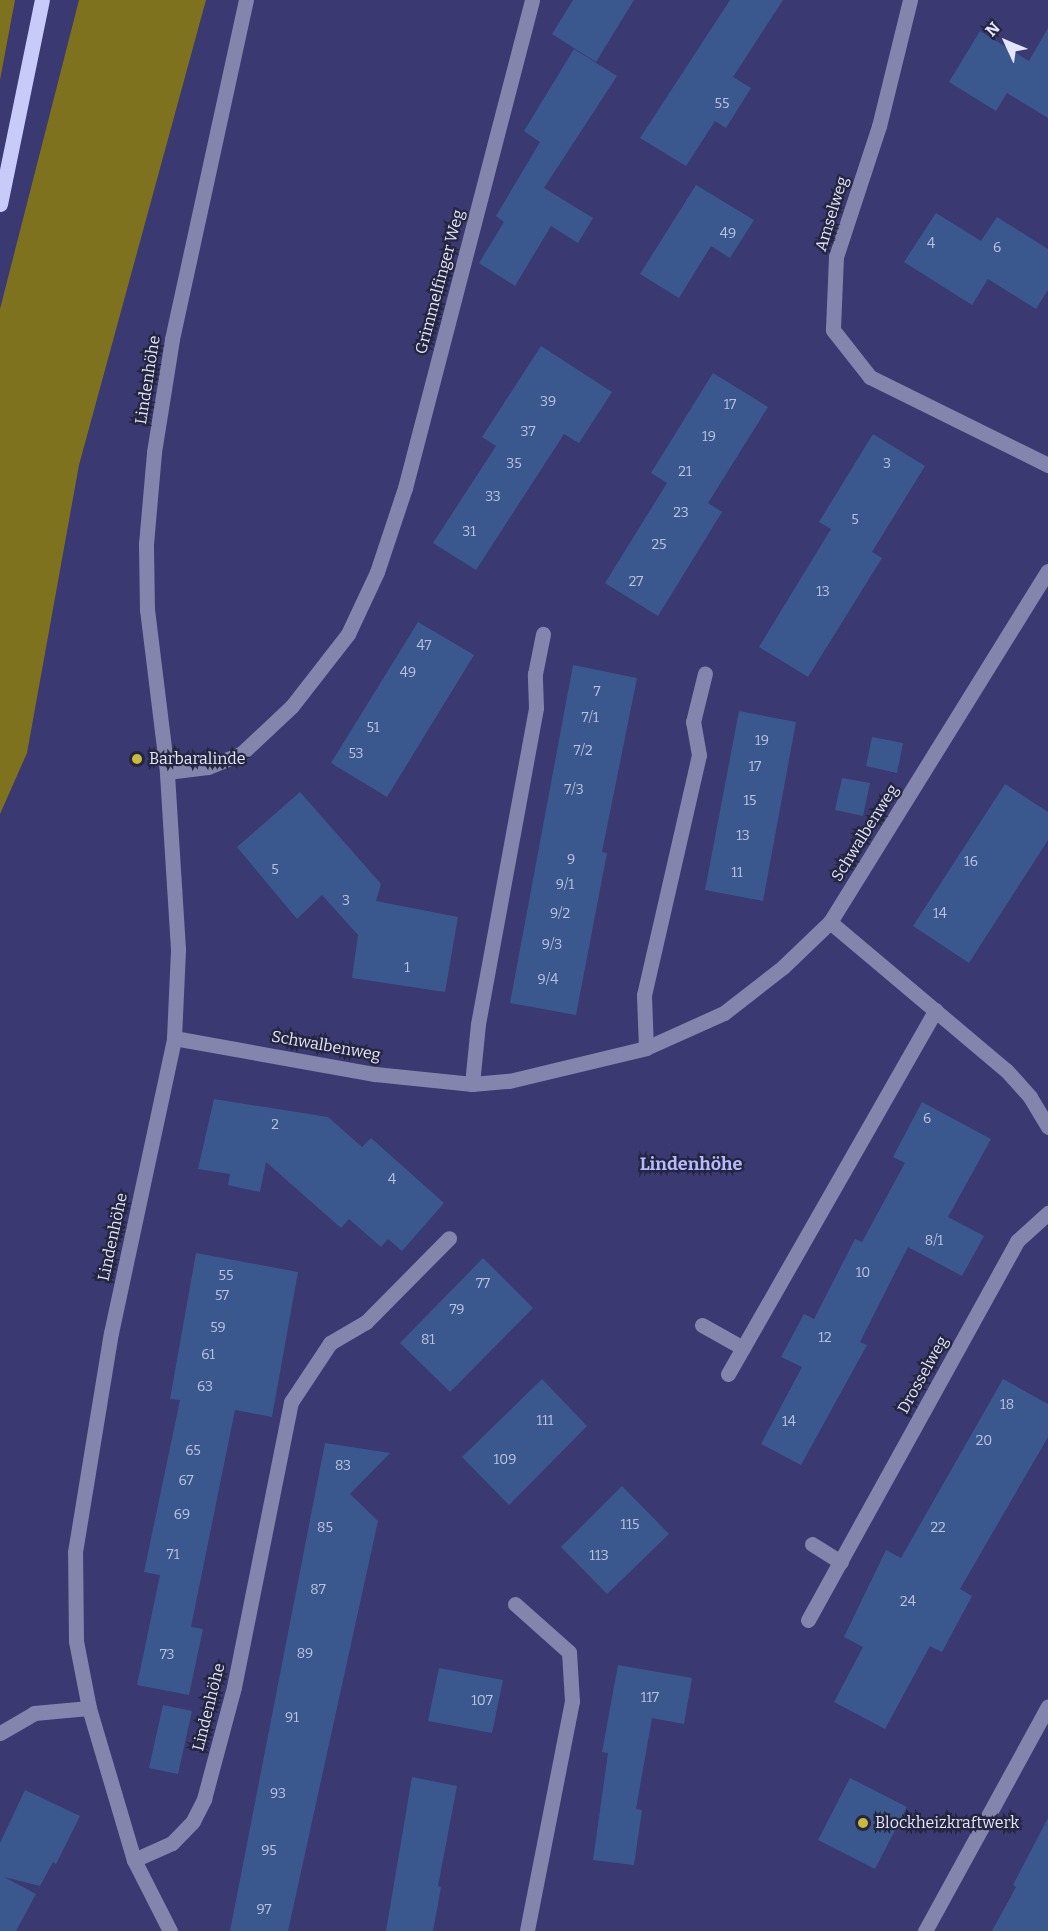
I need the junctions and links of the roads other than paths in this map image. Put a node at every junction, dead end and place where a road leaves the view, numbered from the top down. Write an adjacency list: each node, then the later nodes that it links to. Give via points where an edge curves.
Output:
1 (42, 0): 5 (main road)
2 (246, 0): 10 (street, Lindenhöhe, via 172,339 154,452 146,544 147,610)
3 (532, 0): 10 (street, Grimmelfinger Weg, via 405,488 377,572 348,634 292,706 242,753 208,767)
4 (910, 0): 6 (street, Amselweg, via 879,126 836,257 833,330 870,377)
5 (0, 204)
6 (1048, 465)
7 (1048, 571): 11 (street, Schwalbenweg)
8 (543, 634): 15 (street, via 535,674 536,708 478,1024)
9 (705, 673): 14 (street, via 693,722 699,755 644,995)
10 (167, 772): 13 (street, Lindenhöhe, via 178,949)
11 (830, 922): 12 (street); 14 (street, Schwalbenweg, via 783,967 724,1013)
12 (936, 1010): 16 (street, via 1006,1070 1030,1097); 20 (street)
13 (174, 1038): 15 (street, Schwalbenweg, via 375,1074); 27 (street, Lindenhöhe, via 111,1333 75,1552 76,1641)
14 (646, 1048): 15 (street, Schwalbenweg, via 509,1081)
15 (472, 1084)
16 (1048, 1127)
17 (1048, 1213): 23 (street, Drosselweg, via 1017,1241)
18 (449, 1238): 29 (street, Lindenhöhe, via 366,1322 330,1342 291,1402 234,1687 204,1799 193,1821 172,1843)
19 (702, 1325): 20 (street)
20 (743, 1347): 21 (street)
21 (728, 1374)
22 (812, 1544): 23 (street)
23 (841, 1562): 25 (street, Drosselweg)
24 (515, 1604): 31 (street, via 569,1652 573,1701)
25 (808, 1620)
26 (1048, 1706): 32 (street)
27 (89, 1708): 28 (street, via 34,1713); 29 (street, Lindenhöhe)
28 (0, 1733)
29 (134, 1860): 30 (street, Lindenhöhe)
30 (170, 1931)
31 (527, 1931)
32 (925, 1931)

